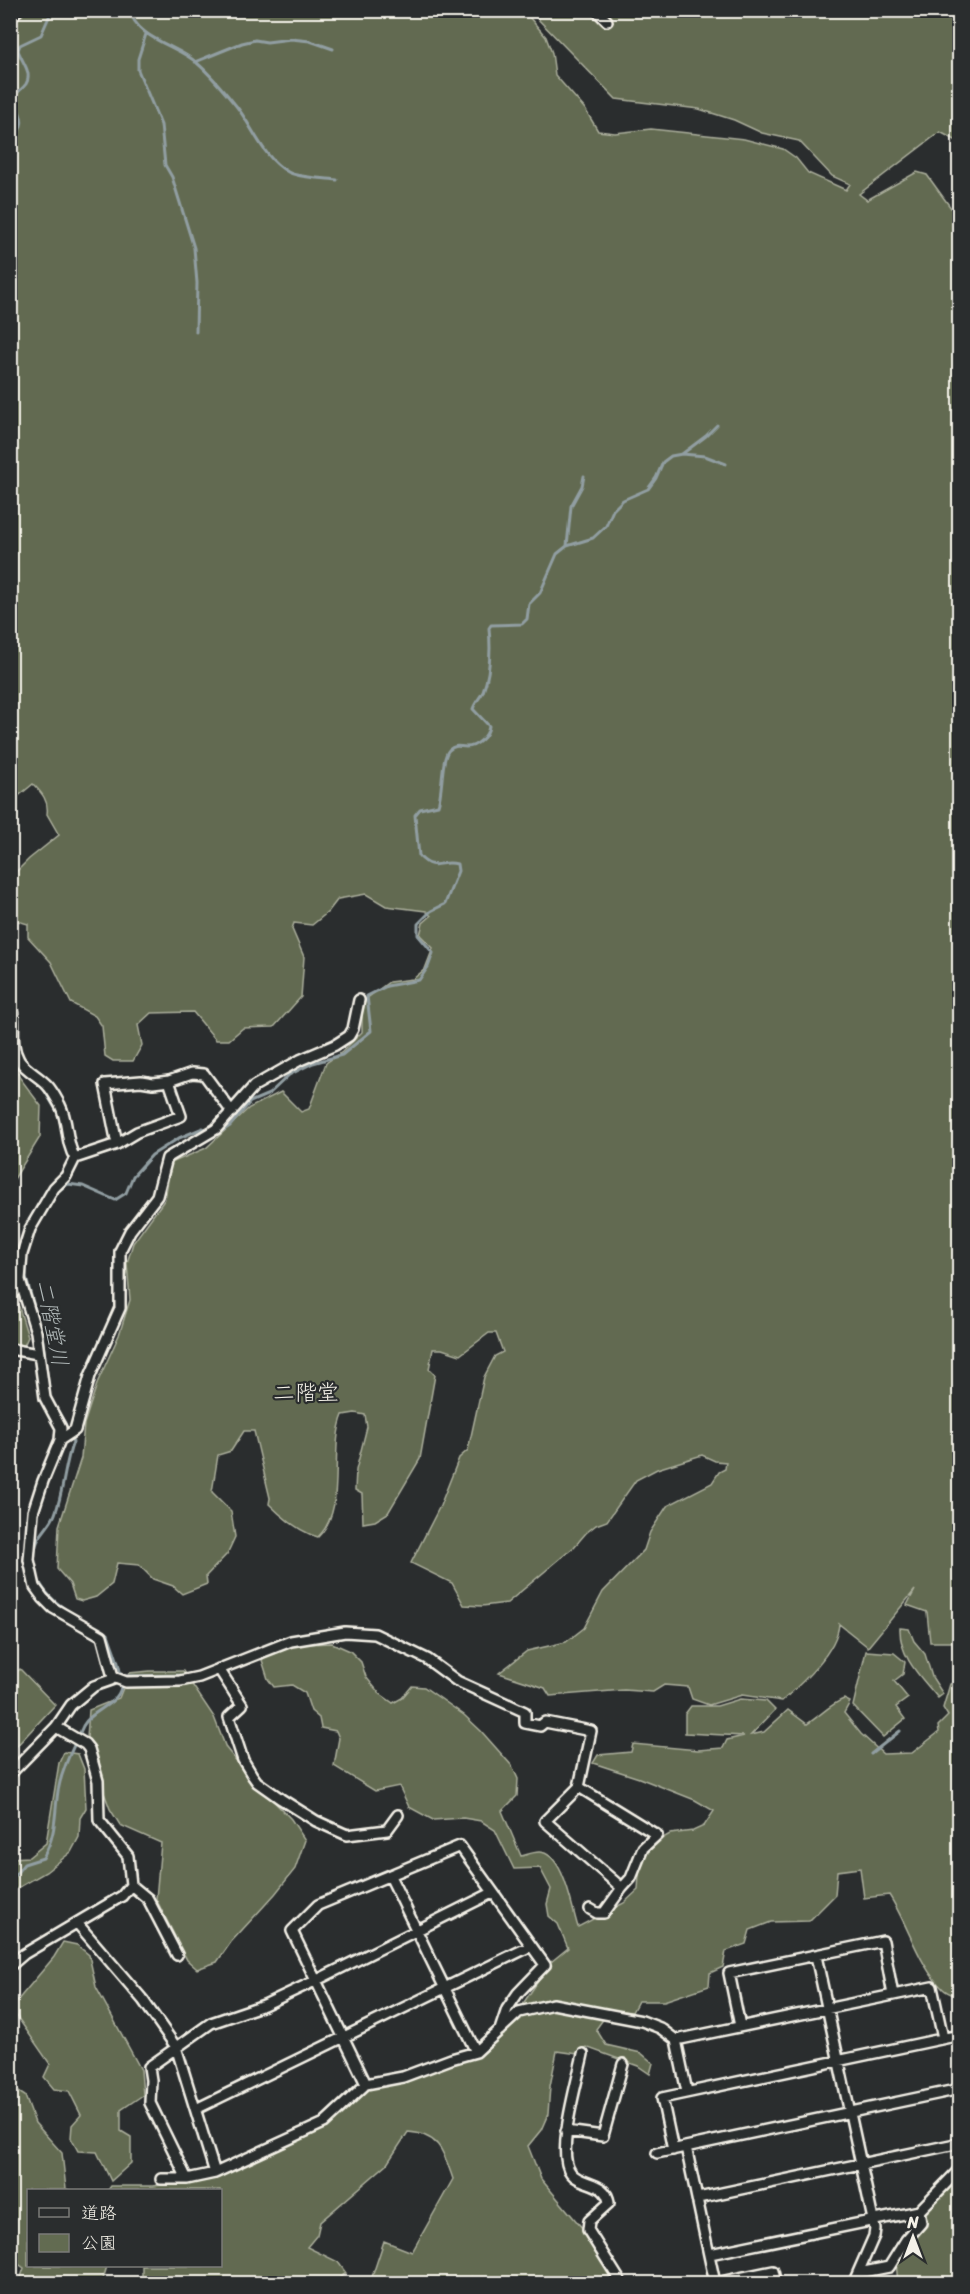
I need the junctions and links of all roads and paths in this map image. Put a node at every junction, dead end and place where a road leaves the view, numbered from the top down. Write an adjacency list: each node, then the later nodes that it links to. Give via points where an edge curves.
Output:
1 (18, 10): 3 (street)
2 (596, 10): 4 (street)
3 (10, 17)
4 (607, 21)
5 (359, 1000): 8 (street, via 349,1036 254,1086)
6 (10, 1005): 10 (street, via 19,1061 47,1085 60,1106)
7 (168, 1082): 8 (street, via 192,1073 204,1074); 9 (street, via 181,1116); 9 (street, via 105,1084)
8 (232, 1112): 13 (street, via 216,1129 167,1158 157,1196 120,1251 120,1308 90,1376 75,1430)
9 (117, 1144): 10 (street)
10 (73, 1163): 12 (street, via 30,1229 21,1254 20,1280 36,1332)
11 (10, 1349): 12 (street)
12 (38, 1354): 13 (street, via 45,1398 62,1428)
13 (60, 1440): 15 (street, via 33,1512 29,1560 35,1587 53,1608 102,1636)
14 (219, 1669): 15 (street, via 180,1681 126,1682); 18 (street, via 291,1641 345,1632 375,1634 427,1659 456,1681 525,1712 525,1723 545,1722 591,1731); 19 (street, via 242,1705 229,1718 243,1760 257,1782 316,1821 347,1835 387,1830)
15 (113, 1677): 16 (street, via 94,1686 71,1705)
16 (56, 1727): 17 (street); 21 (street, via 89,1749 98,1780 99,1820 128,1856)
17 (10, 1774)
18 (579, 1787): 22 (street, via 545,1821); 22 (street, via 657,1835 643,1848 631,1878)
19 (398, 1815)
20 (390, 1875): 23 (street, via 460,1846); 26 (street); 31 (street, via 318,1905 292,1930)
21 (131, 1885): 25 (street, via 122,1896); 28 (street, via 148,1899)
22 (622, 1888): 24 (street, via 604,1913)
23 (492, 1893): 26 (street); 27 (street)
24 (590, 1910)
25 (77, 1923): 30 (street); 41 (street, via 143,2000)
26 (417, 1931): 31 (street); 32 (street)
27 (531, 1946): 32 (street); 36 (street, via 545,1967 507,2008)
28 (177, 1955)
29 (816, 1956): 33 (street, via 883,1941); 34 (street); 35 (street, via 729,1973)
30 (10, 1966)
31 (317, 1980): 38 (street); 41 (street, via 264,2005 211,2023)
32 (445, 1988): 38 (street); 42 (street)
33 (893, 1995): 34 (street); 39 (street, via 932,1987)
34 (828, 2008): 35 (street); 44 (street)
35 (740, 2026): 40 (street)
36 (500, 2030): 40 (street, via 519,2012 553,2004 642,2021); 42 (street)
37 (960, 2035): 39 (street)
38 (345, 2037): 46 (street); 49 (street)
39 (943, 2038): 44 (street)
40 (676, 2040): 48 (street)
41 (176, 2047): 49 (street); 59 (street, via 149,2067 150,2103)
42 (476, 2052): 46 (street, via 403,2077)
43 (584, 2054): 51 (street)
44 (839, 2060): 48 (street); 50 (street)
45 (623, 2064): 51 (street, via 603,2136)
46 (366, 2084): 58 (street, via 324,2123)
47 (960, 2089): 50 (street)
48 (687, 2092): 54 (street, via 662,2098)
49 (196, 2109): 58 (street)
50 (850, 2112): 53 (street); 56 (street)
51 (566, 2132): 66 (street, via 570,2172 597,2185 608,2197 609,2203 589,2221 588,2230)
52 (960, 2143): 56 (street)
53 (686, 2147): 54 (street); 61 (street)
54 (673, 2150): 55 (street)
55 (657, 2153)
56 (861, 2163): 61 (street); 63 (street)
57 (960, 2169): 62 (street)
58 (215, 2173): 59 (street)
59 (187, 2178): 60 (street)
60 (161, 2180)
61 (698, 2198): 64 (street)
62 (919, 2211): 63 (street); 65 (street, via 921,2223 889,2267)
63 (873, 2220): 64 (street); 65 (street, via 874,2236)
64 (711, 2254): 67 (street, via 715,2283 773,2271)
65 (859, 2273): 68 (street)
66 (622, 2283)
67 (776, 2283)
68 (853, 2283)

